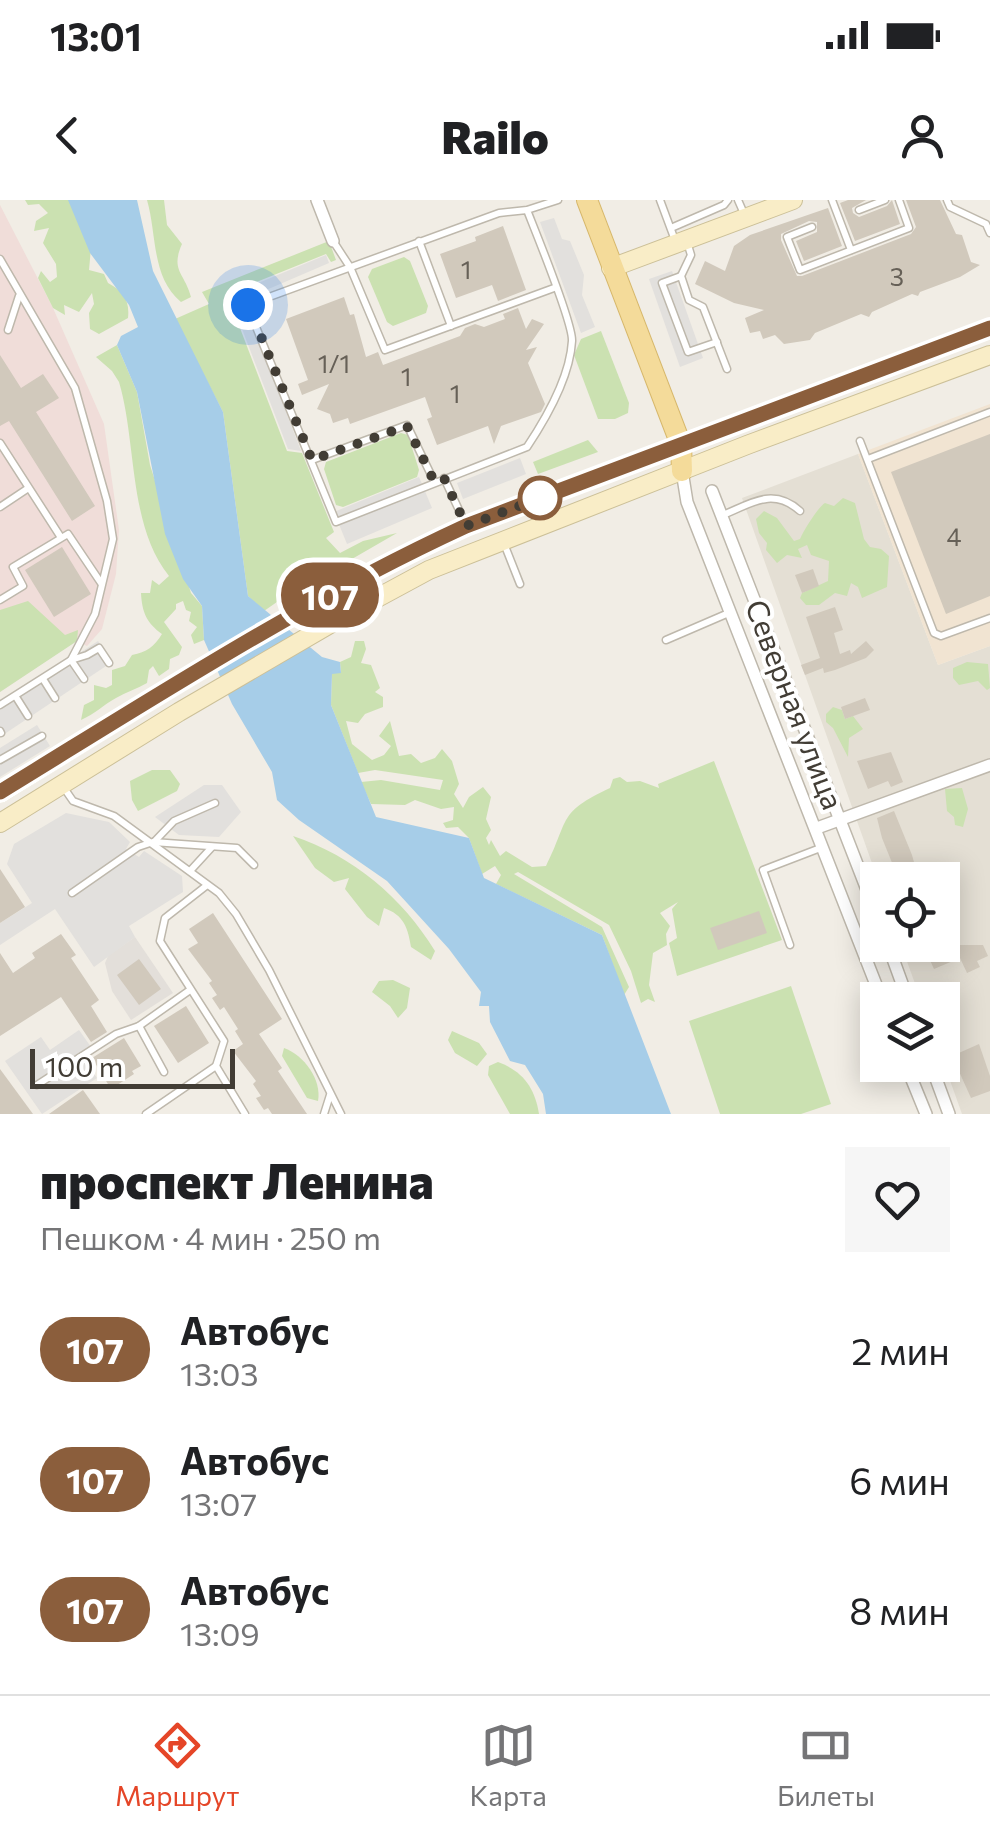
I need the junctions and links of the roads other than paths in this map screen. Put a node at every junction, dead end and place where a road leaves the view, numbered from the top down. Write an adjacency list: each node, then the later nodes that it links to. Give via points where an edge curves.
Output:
1 (318, 200): 19 (street)
2 (558, 200): 13 (lane)
3 (587, 200): 24 (main road)
4 (660, 200): 18 (lane)
5 (728, 200): 18 (lane)
6 (793, 200): 11 (main road)
7 (832, 200): 21 (lane)
8 (885, 200): 14 (lane)
9 (898, 200): 21 (lane, via 909,228)
10 (948, 200): 15 (lane, via 950,207)
11 (762, 205): 12 (main road)
12 (742, 209): 18 (main road)
13 (528, 210): 20 (lane, via 499,212); 26 (lane)
14 (859, 210)
15 (988, 222): 17 (lane)
16 (812, 227): 21 (lane, via 787,236 800,270)
17 (990, 233)
18 (678, 238): 24 (main road); 25 (lane, via 691,255)
19 (332, 241): 23 (lane)
20 (420, 241): 23 (lane); 28 (lane)
21 (850, 250)
22 (1, 265): 27 (lane)
23 (350, 267): 28 (lane, via 385,350); 39 (lane, via 248,305)
24 (611, 268): 37 (main road)
25 (681, 276): 31 (lane, via 688,300 704,307); 31 (lane, via 662,283 688,352)
26 (554, 288): 28 (lane); 41 (lane, via 572,337 568,366 537,432 527,447)
27 (19, 295): 30 (lane); 51 (lane, via 76,388 113,539)
28 (451, 326)
29 (990, 328): 37 (main road)
30 (8, 330)
31 (717, 342): 33 (lane)
32 (990, 355): 40 (main road)
33 (727, 368)
34 (990, 412): 38 (lane)
35 (860, 441): 38 (lane)
36 (0, 443): 43 (lane)
37 (681, 445): 40 (main road); 48 (main road)
38 (868, 458): 55 (lane, via 934,634)
39 (312, 460): 42 (lane, via 407,426); 42 (lane, via 336,522)
40 (691, 468): 50 (main road); 54 (street, via 687,502)
41 (444, 478): 42 (lane); 48 (lane)
42 (434, 481)
43 (28, 490): 45 (lane); 49 (lane)
44 (712, 492): 47 (street, Северная улица)
45 (0, 507)
46 (800, 511): 47 (lane, via 787,499 762,498)
47 (722, 516): 72 (street, Северная улица)
48 (466, 526): 67 (main road, via 330,595)
49 (60, 536): 51 (lane, via 68,534); 53 (lane, via 12,567 24,586)
50 (502, 540): 52 (lane); 69 (main road, via 342,617)
51 (102, 584): 57 (lane)
52 (520, 584)
53 (1, 597)
54 (732, 611): 56 (lane); 74 (street)
55 (990, 618)
56 (666, 640)
57 (71, 660): 58 (lane, via 98,648); 59 (lane); 60 (lane)
58 (109, 662)
59 (42, 679): 61 (lane); 62 (lane)
60 (84, 679)
61 (16, 696): 63 (lane); 64 (lane)
62 (55, 698)
63 (0, 705)
64 (28, 716)
65 (42, 736): 66 (lane)
66 (0, 760)
67 (48, 763): 69 (main road); 70 (main road)
68 (990, 765): 72 (street)
69 (62, 785): 73 (main road); 75 (lane, via 73,801 114,816)
70 (0, 792)
71 (215, 804): 75 (lane, via 174,821)
72 (840, 818): 74 (street); 80 (street, Северная улица)
73 (0, 823)
74 (816, 828): 77 (street)
75 (153, 842): 76 (lane); 79 (lane); 82 (lane)
76 (213, 846): 78 (lane, via 237,848); 79 (lane)
77 (824, 847): 83 (lane, via 763,870); 86 (street)
78 (254, 865)
79 (190, 870): 81 (lane)
80 (860, 871)
81 (206, 886): 89 (lane, via 165,918 160,940); 96 (lane, via 236,914)
82 (72, 893)
83 (790, 945)
84 (894, 962): 85 (street)
85 (900, 978): 87 (lane); 88 (street)
86 (875, 982)
87 (895, 982)
88 (901, 982)
89 (190, 990): 90 (lane); 91 (lane, via 224,1041)
90 (139, 1026): 92 (lane); 95 (lane)
91 (216, 1066): 97 (lane); 98 (lane)
92 (164, 1072)
93 (913, 1082): 101 (street)
94 (937, 1082): 102 (street)
95 (37, 1085)
96 (330, 1094): 99 (lane); 100 (lane)
97 (146, 1114)
98 (246, 1114)
99 (324, 1114)
100 (341, 1114)
101 (926, 1114)
102 (949, 1114)

